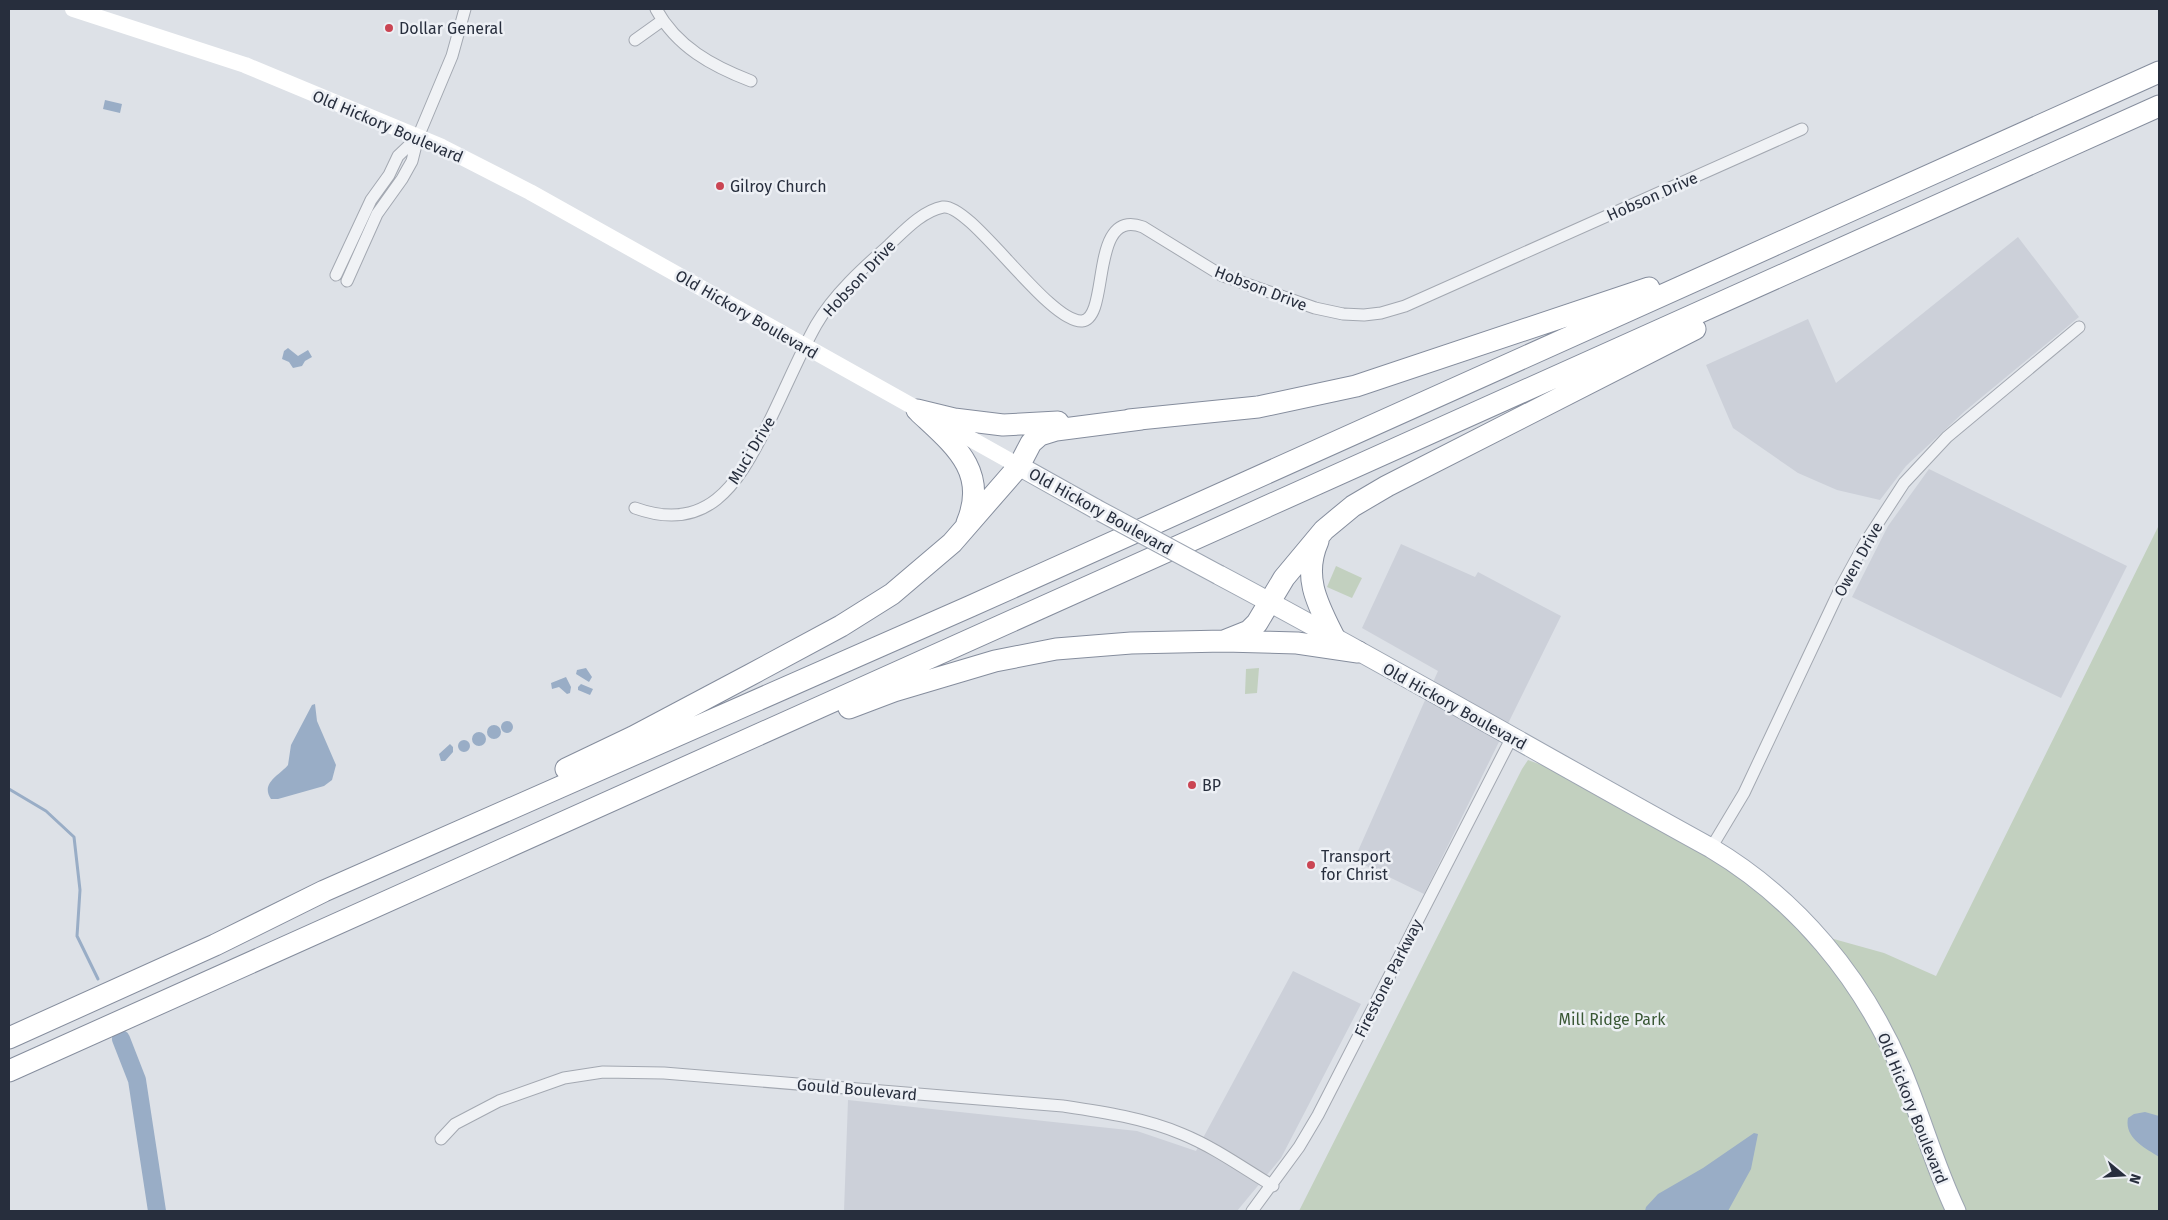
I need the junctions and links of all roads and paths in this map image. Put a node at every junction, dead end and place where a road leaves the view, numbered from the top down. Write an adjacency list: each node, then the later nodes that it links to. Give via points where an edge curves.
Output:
1 (73, 9): 10 (main road, Old Hickory Boulevard, via 238,63)
2 (466, 9): 10 (street, via 452,56)
3 (656, 9): 4 (street)
4 (663, 20): 5 (street); 7 (street, via 679,41 704,60)
5 (635, 40)
6 (2159, 72): 12 (highway)
7 (751, 81)
8 (2159, 106): 11 (highway)
9 (1802, 129): 16 (street, Hobson Drive, via 1405,306 1372,314 1331,312 1241,283 1210,269 1149,230 1131,224 1120,229 1111,241 1102,266 1093,312 1088,319 1080,321 1055,308 978,231 953,210 943,207 920,218 859,273 821,317)
10 (418, 137): 13 (street, via 398,156 389,176 371,200); 14 (street, via 408,170 377,214); 16 (main road, Old Hickory Boulevard, via 530,192)
11 (1943, 203): 21 (highway, via 1386,486 1352,506); 28 (highway)
12 (1777, 244): 18 (highway, via 1356,386 1258,407); 30 (highway, via 980,602)
13 (336, 275)
14 (347, 280)
15 (2079, 327): 29 (street, Owen Drive, via 1947,437 1904,483 1842,585 1744,792)
16 (806, 348): 17 (main road, Old Hickory Boulevard); 20 (street, Muci Drive, via 749,460 727,491 691,512 663,514)
17 (917, 410): 18 (highway, via 954,419 1003,425); 19 (main road, Old Hickory Boulevard); 22 (highway, via 954,444 968,466 974,487 973,500)
18 (1141, 419): 19 (highway, via 1044,433 1031,443)
19 (1018, 466): 22 (highway); 23 (main road, Old Hickory Boulevard, bridge)
20 (635, 508)
21 (1324, 530): 23 (highway, via 1284,578); 24 (highway, via 1312,557 1310,582)
22 (960, 534): 30 (highway, via 903,585 841,626 633,737 404,845)
23 (1270, 602): 24 (main road, Old Hickory Boulevard); 25 (highway, via 1249,631)
24 (1334, 637): 26 (main road, Old Hickory Boulevard)
25 (1224, 641): 26 (highway, via 1298,643); 28 (highway, via 1056,649 995,661 894,691)
26 (1358, 652): 27 (main road, Old Hickory Boulevard)
27 (1512, 737): 29 (main road, Old Hickory Boulevard); 34 (street, Firestone Parkway, via 1318,1115)
28 (694, 763): 32 (highway)
29 (1711, 848): 36 (main road, Old Hickory Boulevard, via 1742,867 1782,900 1814,932 1850,976 1895,1055)
30 (324, 891): 31 (highway, via 214,946)
31 (9, 1038)
32 (9, 1071)
33 (441, 1139): 34 (street, Gould Boulevard, via 455,1124 480,1109 556,1080 603,1072 664,1073 1105,1112 1184,1134)
34 (1273, 1186): 35 (street, Firestone Parkway)
35 (1252, 1211)
36 (1956, 1211)

